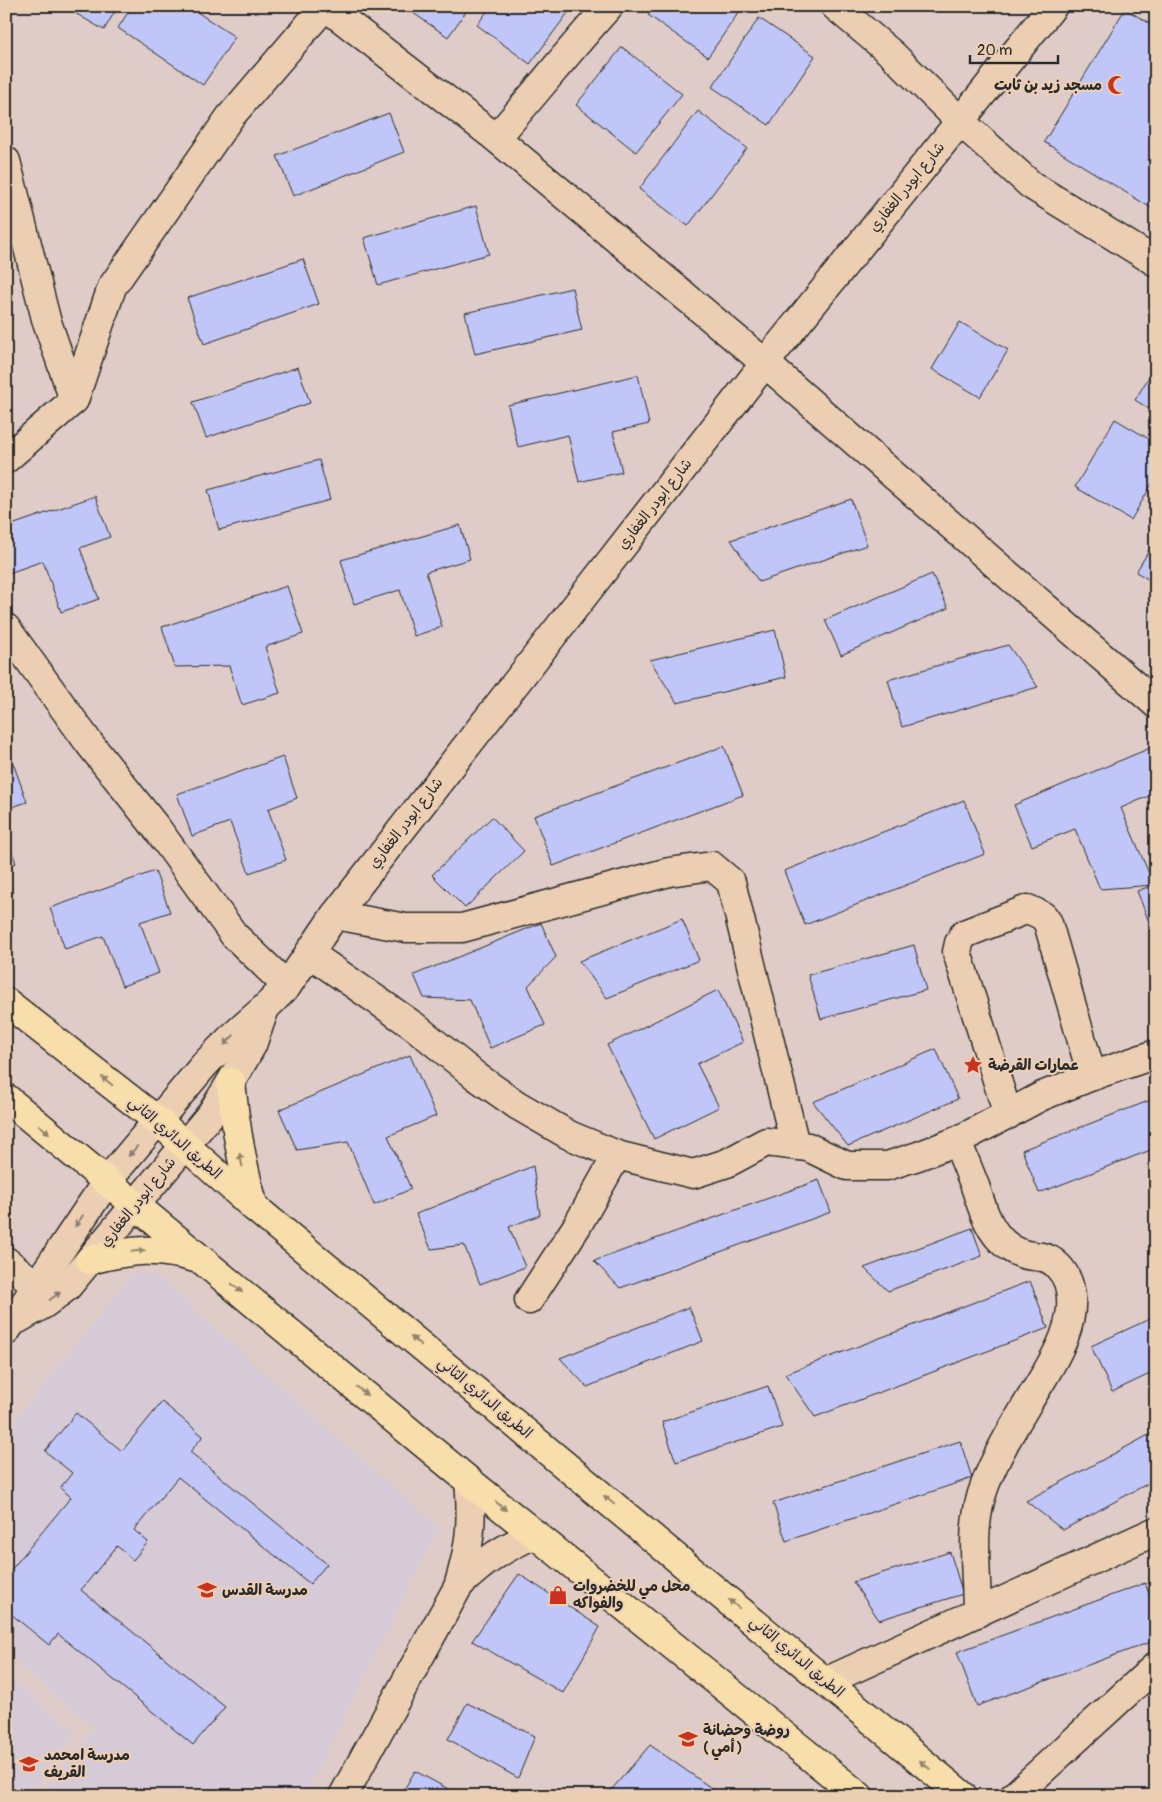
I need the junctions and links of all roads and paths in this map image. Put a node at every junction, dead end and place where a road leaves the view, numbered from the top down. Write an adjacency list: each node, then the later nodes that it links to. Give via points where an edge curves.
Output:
1 (325, 6): 6 (street); 10 (street, via 230,117 112,287)
2 (609, 6): 6 (street)
3 (835, 6): 5 (street, via 892,54)
4 (1053, 6): 5 (street, شارع ابودر الغفاري)
5 (960, 121): 8 (street, via 1031,185); 9 (street, شارع ابودر الغفاري)
6 (496, 138): 9 (street)
7 (6, 161): 10 (street, via 46,319)
8 (1156, 262)
9 (766, 363): 13 (street); 14 (street, شارع ابودر الغفاري)
10 (74, 400): 11 (street)
11 (6, 459)
12 (6, 628): 16 (street, via 88,743 158,830 234,934)
13 (1156, 704)
14 (335, 915): 15 (street, شارع ابودر الغفاري); 27 (street, via 406,928 462,928 669,872 712,866 731,882)
15 (310, 954): 16 (street, شارع ابودر الغفاري); 28 (street, via 414,1026 517,1105 569,1135)
16 (287, 986): 18 (street, شارع ابودر الغفاري)
17 (6, 1002): 24 (main road, الطريق الدائري الثاني, one-way to 17)
18 (266, 1007): 21 (street, شارع ابودر الغفاري, via 252,1045); 24 (street, شارع ابودر الغفاري, one-way to 24, via 205,1064)
19 (1156, 1054): 20 (street)
20 (1092, 1076): 23 (street, via 1042,1096); 23 (street, via 1048,922 1043,916 1028,909 964,934 957,952)
21 (231, 1082): 26 (street, شارع ابودر الغفاري, via 211,1114); 31 (main road, one-way to 21, via 238,1146)
22 (6, 1098): 29 (main road, one-way to 29)
23 (1008, 1115): 25 (street)
24 (158, 1121): 26 (main road, الطريق الدائري الثاني); 29 (street, شارع ابودر الغفاري, one-way to 29)
25 (956, 1141): 27 (street, via 887,1166 847,1166 808,1147); 42 (street, via 985,1216 998,1237 1009,1248 1045,1258 1060,1267 1068,1283 1071,1302 1060,1347 984,1486 974,1552)
26 (185, 1145): 30 (street, شارع ابودر الغفاري); 31 (main road, الطريق الدائري الثاني)
27 (795, 1145): 28 (street, via 766,1142 727,1163 693,1174)
28 (617, 1156): 36 (street)
29 (107, 1181): 30 (main road); 35 (street, شارع ابودر الغفاري, one-way to 35)
30 (136, 1204): 32 (street, شارع ابودر الغفاري); 34 (main road)
31 (254, 1207): 44 (main road, الطريق الدائري الثاني, one-way to 31)
32 (90, 1260): 34 (main road, one-way to 34, via 148,1250 177,1253); 37 (street, شارع ابودر الغفاري, one-way to 32, via 67,1287)
33 (6, 1261): 35 (street)
34 (205, 1261): 38 (main road, one-way to 38)
35 (36, 1286): 37 (street, شارع ابودر الغفاري)
36 (529, 1300)
37 (10, 1326)
38 (469, 1481): 40 (main road, one-way to 40); 41 (street, via 471,1534)
39 (1156, 1532): 42 (street)
40 (535, 1534): 41 (street, via 506,1546 480,1564); 46 (main road)
41 (458, 1586): 45 (street)
42 (977, 1613): 44 (street)
43 (1156, 1666): 48 (street)
44 (827, 1681): 47 (main road, الطريق الدائري الثاني, one-way to 44)
45 (343, 1796)
46 (859, 1796)
47 (963, 1796)
48 (1014, 1796)

